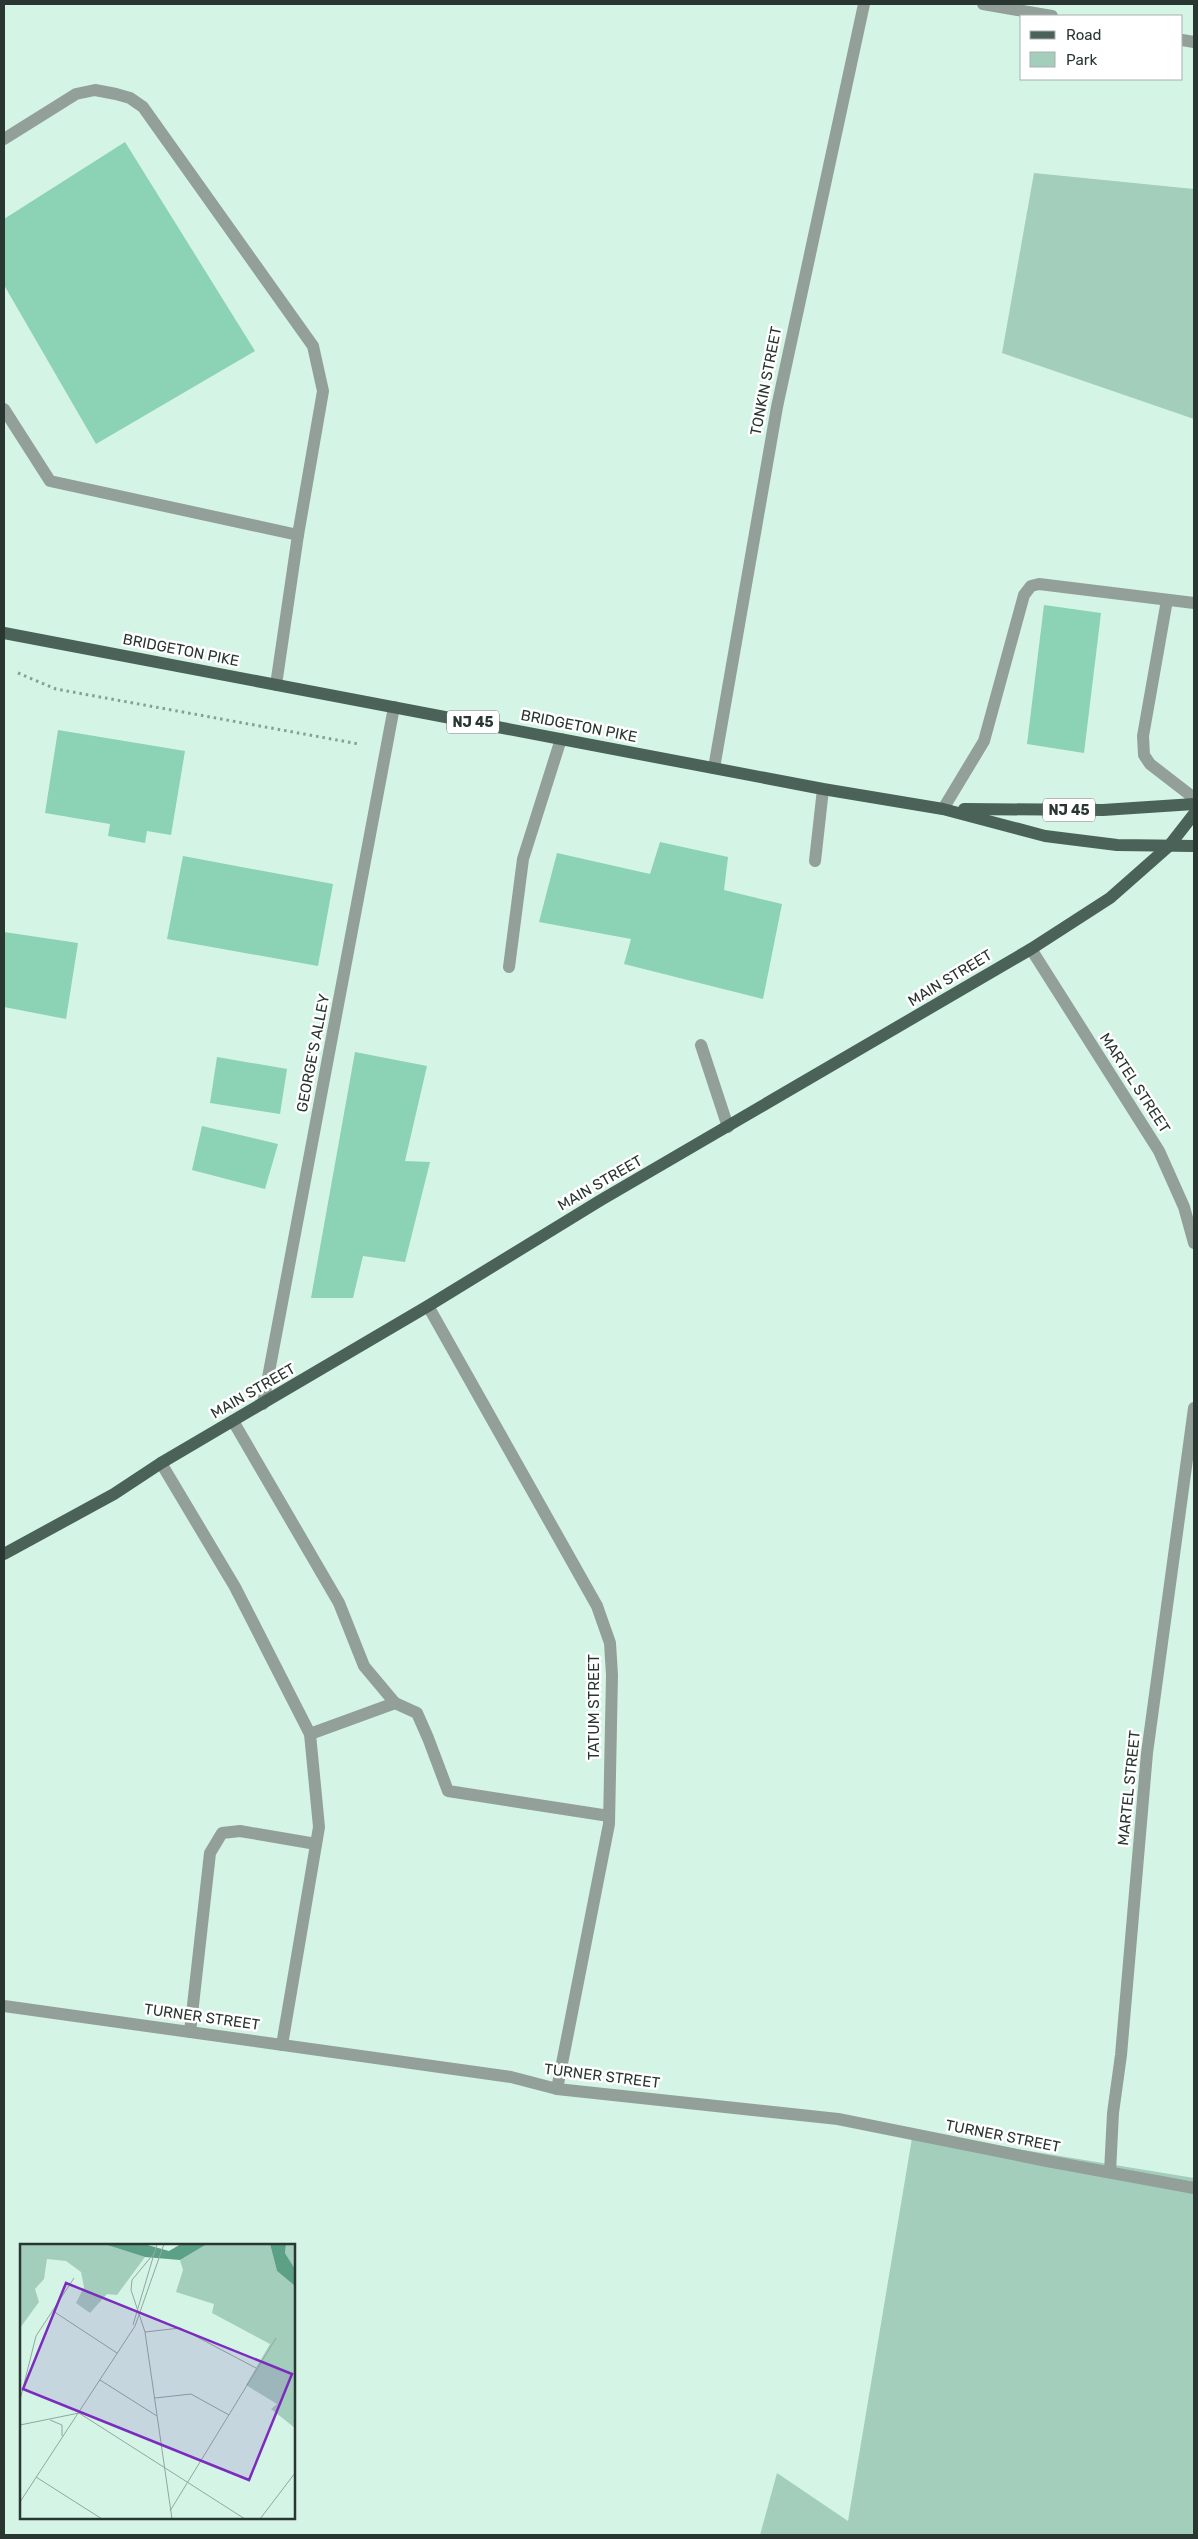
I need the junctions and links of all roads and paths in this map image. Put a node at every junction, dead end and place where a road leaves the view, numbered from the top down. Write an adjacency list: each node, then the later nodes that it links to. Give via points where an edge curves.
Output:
1 (864, 4): 15 (street, TONKIN STREET, via 777,407)
2 (983, 4): 3 (street)
3 (1046, 15)
4 (4, 139): 6 (street, via 76,94 95,90 116,94 143,107 313,346 323,391)
5 (4, 409): 6 (street, via 50,481)
6 (298, 535): 11 (street)
7 (1168, 600): 8 (street); 17 (street, via 1143,736 1144,755 1150,764); 19 (street, via 1039,584 1031,586 1024,595 984,741)
8 (1194, 603)
9 (4, 633): 11 (main road, BRIDGETON PIKE / NJ 45)
10 (18, 673): 14 (path, via 56,689)
11 (276, 685): 12 (main road, BRIDGETON PIKE / NJ 45)
12 (394, 707): 13 (main road, BRIDGETON PIKE / NJ 45); 30 (street, GEORGE'S ALLEY)
13 (561, 739): 15 (main road, BRIDGETON PIKE / NJ 45); 25 (street, via 523,859)
14 (364, 744)
15 (714, 768): 16 (main road, BRIDGETON PIKE / NJ 45)
16 (823, 789): 19 (main road, BRIDGETON PIKE / NJ 45); 23 (street)
17 (1194, 798)
18 (1194, 804): 19 (main road, BRIDGETON PIKE / NJ 45, via 1103,810)
19 (943, 809): 21 (main road, BRIDGETON PIKE / NJ 45, via 1045,836 1117,845)
20 (1194, 814): 21 (main road, MAIN STREET)
21 (1169, 846): 22 (main road, NJ 45); 24 (main road, MAIN STREET, via 1110,898)
22 (1194, 846)
23 (815, 860)
24 (1031, 949): 27 (main road, MAIN STREET); 28 (street, MARTEL STREET, via 1159,1151 1184,1208)
25 (509, 966)
26 (701, 1045): 27 (street)
27 (728, 1128): 29 (main road, MAIN STREET, via 601,1200)
28 (1194, 1243)
29 (428, 1306): 30 (main road, MAIN STREET); 37 (street, TATUM STREET, via 597,1606 610,1643 612,1675)
30 (263, 1404): 32 (main road, MAIN STREET)
31 (1194, 1408): 43 (street, MARTEL STREET, via 1148,1753)
32 (233, 1421): 33 (main road, MAIN STREET); 35 (street, via 339,1603 364,1666)
33 (161, 1462): 34 (main road, MAIN STREET, via 114,1494); 36 (street, via 235,1588)
34 (4, 1554)
35 (395, 1703): 36 (street); 37 (street, via 416,1713 448,1791)
36 (310, 1734): 38 (street, via 319,1827)
37 (609, 1816): 42 (street, TATUM STREET)
38 (316, 1844): 40 (street, via 240,1831 222,1833 210,1854); 41 (street)
39 (4, 2006): 40 (street, TURNER STREET)
40 (190, 2032): 41 (street, TURNER STREET)
41 (282, 2045): 42 (street, TURNER STREET, via 511,2077)
42 (557, 2089): 43 (street, TURNER STREET, via 838,2118)
43 (1110, 2172): 44 (street, TURNER STREET)
44 (1194, 2188)

